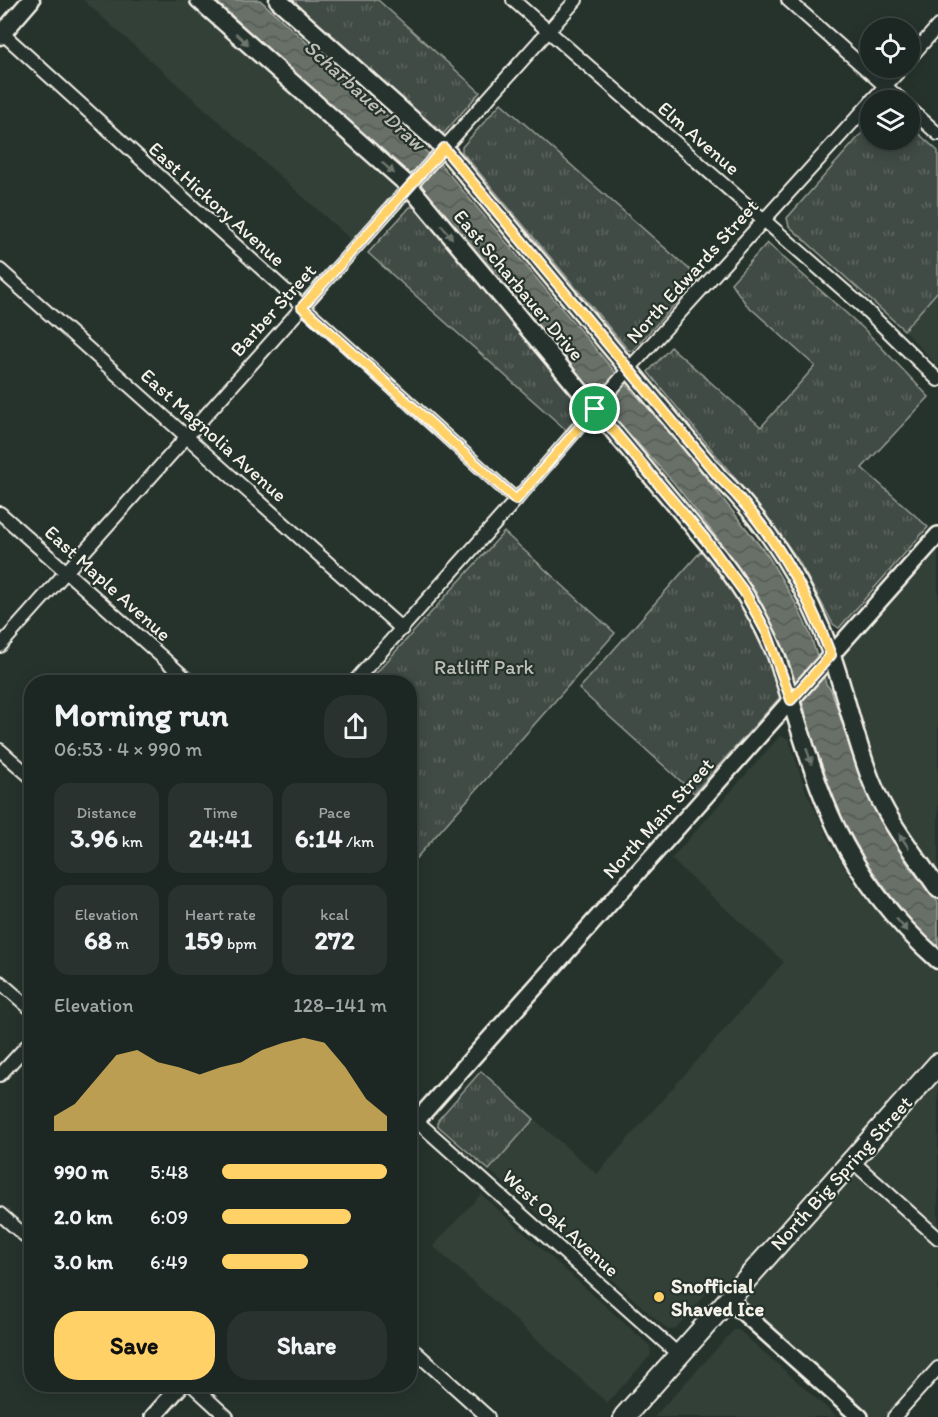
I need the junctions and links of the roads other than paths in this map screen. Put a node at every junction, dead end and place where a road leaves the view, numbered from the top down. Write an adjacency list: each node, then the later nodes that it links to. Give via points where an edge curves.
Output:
1 (31, 0): 9 (main road)
2 (199, 0): 19 (main road, East Scharbauer Drive, one-way to 19)
3 (278, 0): 18 (main road, East Scharbauer Drive)
4 (513, 0): 8 (street, Elm Avenue)
5 (576, 0): 8 (street, Barber Street)
6 (788, 0): 12 (street)
7 (938, 26): 10 (street)
8 (548, 32): 18 (street, Barber Street); 20 (street, Elm Avenue)
9 (1, 34): 22 (street, East Hickory Avenue)
10 (920, 46)
11 (893, 78): 12 (street, North Edwards Street)
12 (885, 87): 13 (street, North Edwards Street); 14 (street)
13 (882, 90)
14 (889, 90)
15 (860, 114): 20 (street, North Edwards Street)
16 (920, 118): 17 (street)
17 (938, 134)
18 (444, 148): 19 (street, Barber Street); 23 (main road, East Scharbauer Drive)
19 (410, 187): 22 (street, Barber Street); 25 (main road, East Scharbauer Drive, one-way to 25)
20 (764, 221): 23 (street, North Edwards Street); 24 (street, Elm Avenue, via 863,307)
21 (0, 270): 26 (street, East Magnolia Avenue)
22 (302, 307): 26 (street, Barber Street); 27 (street, East Hickory Avenue)
23 (629, 369): 25 (street, North Edwards Street); 33 (main road, East Scharbauer Drive, via 768,536 807,599)
24 (938, 381)
25 (595, 409): 27 (street, North Edwards Street); 36 (main road, East Scharbauer Drive, via 705,539 745,593 767,633)
26 (186, 437): 30 (street, Barber Street); 31 (street, East Magnolia Avenue)
27 (516, 500): 31 (street, North Edwards Street)
28 (0, 513): 30 (street, East Maple Avenue)
29 (938, 535): 33 (street, North Main Street)
30 (66, 572): 32 (street, Barber Street); 34 (street, East Maple Avenue)
31 (402, 629): 35 (street, North Edwards Street)
32 (0, 646)
33 (831, 655): 36 (street, North Main Street); 39 (main road, East Scharbauer Drive, one-way to 33, via 902,840 872,781)
34 (182, 675)
35 (360, 675)
36 (791, 700): 40 (main road, East Scharbauer Drive, one-way to 40, via 821,792 845,844 878,896); 46 (street, North Main Street)
37 (0, 750): 38 (street)
38 (24, 771)
39 (938, 889)
40 (938, 960)
41 (0, 982): 42 (street)
42 (24, 1003)
43 (24, 1049): 45 (street)
44 (938, 1064): 48 (highway, North Big Spring Street)
45 (0, 1075)
46 (417, 1116)
47 (417, 1126): 54 (street, West Oak Avenue)
48 (852, 1161): 51 (street); 52 (highway, North Big Spring Street)
49 (0, 1214): 50 (street)
50 (24, 1235)
51 (938, 1238)
52 (729, 1300): 54 (highway, North Big Spring Street); 62 (street)
53 (417, 1353): 60 (street)
54 (679, 1355): 61 (highway, North Big Spring Street)
55 (938, 1368): 63 (street)
56 (175, 1392): 58 (street)
57 (200, 1392): 59 (street)
58 (153, 1417)
59 (227, 1417)
60 (488, 1417)
61 (624, 1417)
62 (860, 1417)
63 (894, 1417)

